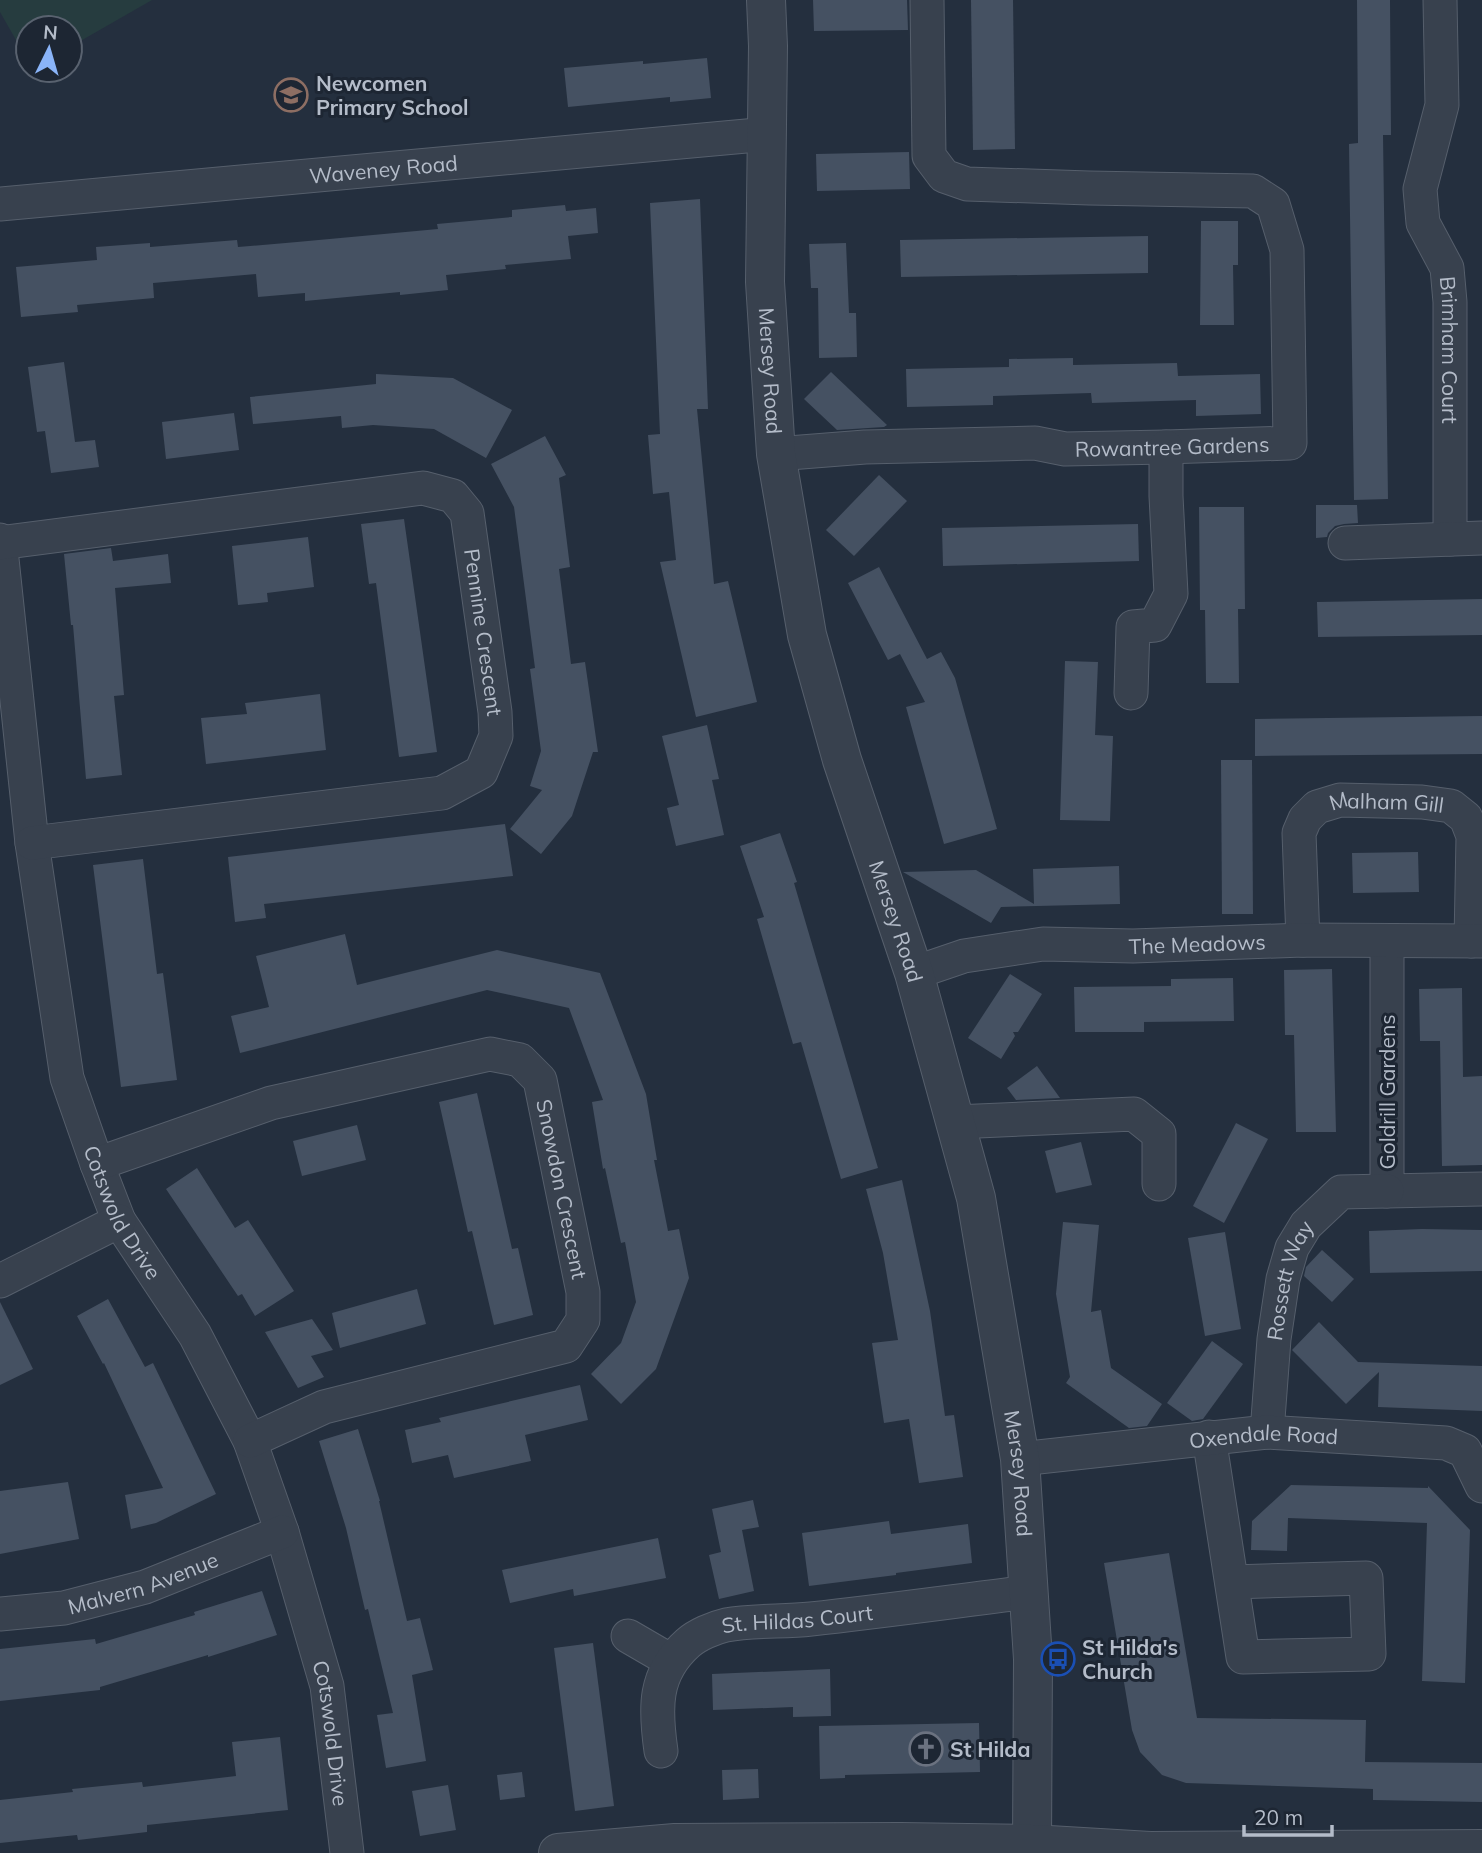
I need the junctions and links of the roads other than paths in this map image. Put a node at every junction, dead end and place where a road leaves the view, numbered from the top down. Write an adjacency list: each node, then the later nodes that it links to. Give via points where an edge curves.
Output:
1 (766, 0): 4 (street, Mersey Road)
2 (927, 0): 6 (street, Rowantree Gardens, via 929,156 944,176 967,184 1253,191 1273,204 1287,250 1290,443)
3 (1440, 0): 8 (street, Brimham Court, via 1442,105 1420,189 1423,223 1447,268)
4 (768, 134): 5 (street, Waveney Road); 7 (street, Mersey Road, via 765,282)
5 (0, 204)
6 (1166, 447): 7 (street, Rowantree Gardens, via 1065,449 1035,443); 11 (street, via 1171,594 1155,625 1133,627)
7 (776, 454): 16 (street, Mersey Road, via 807,635 842,760)
8 (1466, 539): 10 (street, Brimham Court)
9 (0, 541): 12 (street, Cotswold Drive); 12 (street, Pennine Crescent, via 423,488 453,496 467,513 495,712 496,736 481,772 442,793)
10 (1345, 543)
11 (1132, 693)
12 (33, 843): 18 (street, Cotswold Drive, via 67,1078)
13 (1303, 940): 14 (street, The Meadows); 15 (street, Malham Gill, via 1299,833 1305,818 1317,807 1340,800 1451,806 1466,818 1474,836); 16 (street, The Meadows, via 1043,944 964,956)
14 (1387, 941): 15 (street, The Meadows); 21 (street, Goldrill Gardens)
15 (1476, 941)
16 (914, 973): 17 (street, Mersey Road)
17 (955, 1122): 19 (street, via 1134,1114 1159,1134); 27 (street, Mersey Road, via 976,1198)
18 (97, 1164): 22 (street, Cotswold Drive); 26 (street, Snowdon Crescent, via 271,1103 490,1054 520,1060 540,1080 583,1292 583,1320 566,1346 324,1407)
19 (1159, 1184)
20 (1482, 1189): 21 (street, Goldrill Gardens)
21 (1387, 1191): 24 (street, Rossett Way, via 1341,1192 1306,1225 1292,1248 1274,1339)
22 (119, 1221): 23 (street); 26 (street, Cotswold Drive, via 195,1335)
23 (0, 1281)
24 (1267, 1432): 25 (street, Oxendale Road); 28 (street, Oxendale Road, via 1446,1443 1465,1451)
25 (1209, 1437): 27 (street, Oxendale Road); 30 (street)
26 (250, 1441): 29 (street, Cotswold Drive)
27 (1020, 1459): 31 (street, Mersey Road)
28 (1482, 1486)
29 (282, 1532): 32 (street, Malvern Avenue, via 145,1587 64,1608); 40 (street, Cotswold Drive, via 327,1686)
30 (1232, 1582)
31 (1029, 1592): 34 (street, St. Hildas Court, via 725,1625 689,1642); 36 (street, Mersey Road)
32 (0, 1614)
33 (628, 1636): 34 (street)
34 (671, 1661): 35 (street, St. Hildas Court, via 657,1700)
35 (661, 1751)
36 (1032, 1844): 37 (street); 39 (street, via 1150,1851)
37 (675, 1848): 41 (street)
38 (1482, 1849): 39 (street)
39 (1412, 1851)
40 (347, 1853)
41 (558, 1853)

